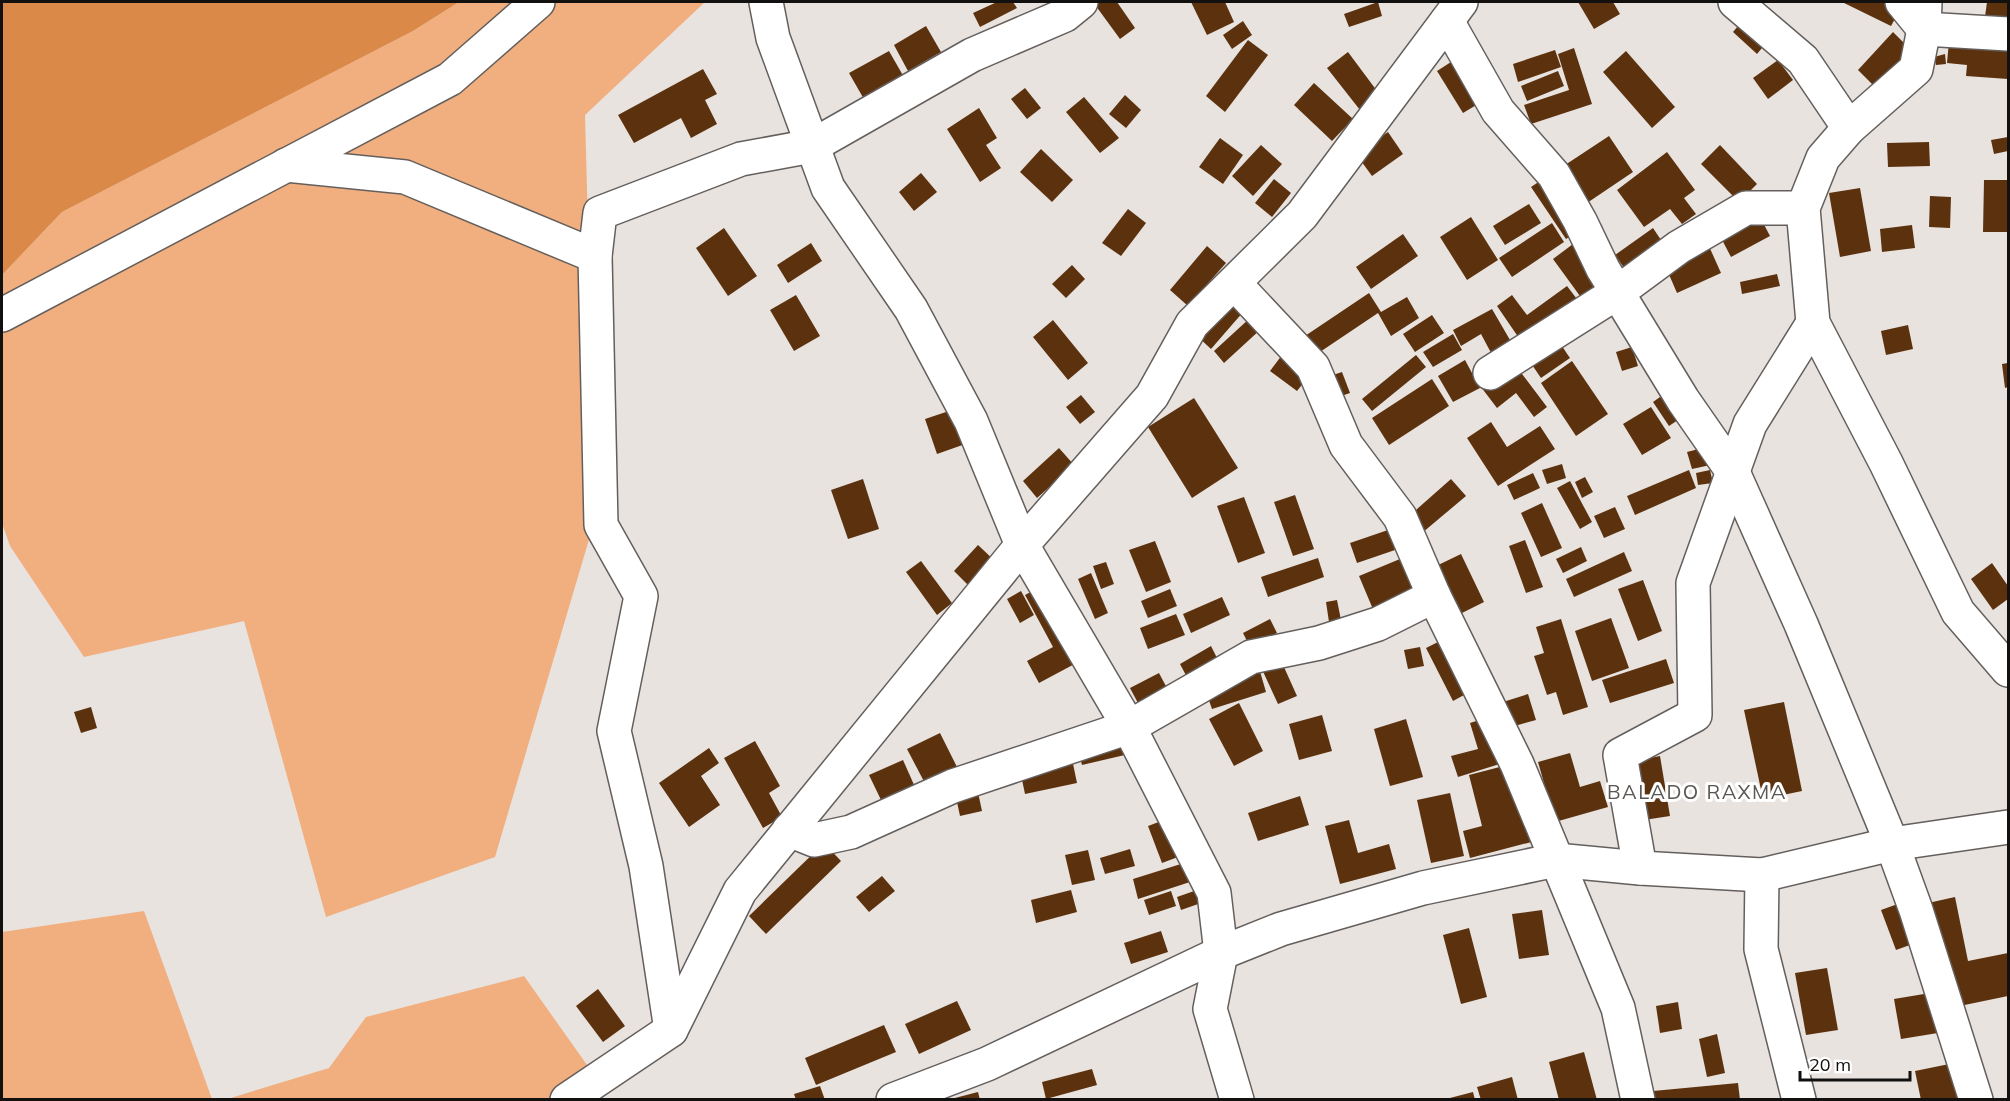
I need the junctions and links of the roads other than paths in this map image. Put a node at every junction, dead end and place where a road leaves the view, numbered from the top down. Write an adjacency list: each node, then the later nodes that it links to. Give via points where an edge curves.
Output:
1 (538, 2): 11 (street, via 450,79)
2 (766, 2): 10 (street, via 773,38)
3 (1080, 2): 10 (street, via 1065,15 972,54)
4 (1735, 2): 9 (street, via 1803,60)
5 (1902, 2): 7 (street)
6 (1454, 11): 14 (street, via 1302,215); 15 (street, via 1498,111 1554,175)
7 (1924, 15): 8 (street); 9 (street, via 1916,69)
8 (2008, 34)
9 (1849, 128): 12 (street, via 1822,158)
10 (812, 146): 13 (street, via 741,159 600,213); 20 (street, via 828,188 911,309 971,420)
11 (286, 165): 13 (street, via 405,177); 16 (street)
12 (1803, 208): 15 (street, via 1746,208 1678,247); 17 (street)
13 (595, 256): 31 (street, via 601,525 641,596 614,731 646,866)
14 (1234, 283): 20 (street, via 1192,324 1152,396); 21 (street, via 1313,367 1346,445 1400,517)
15 (1618, 292): 18 (street); 19 (street, via 1683,400)
16 (2, 315)
17 (1813, 323): 19 (street, via 1750,424); 22 (street, via 1958,612)
18 (1490, 372)
19 (1733, 472): 26 (street); 28 (street, via 1693,583 1695,715 1620,755)
20 (1022, 545): 23 (street); 25 (street)
21 (1434, 596): 23 (street, via 1378,624 1319,643 1251,657); 27 (street, via 1517,764)
22 (2008, 670)
23 (1129, 727): 25 (street, via 953,786 851,832 814,840); 30 (street, via 1214,893)
24 (2008, 827): 26 (street)
25 (789, 830): 31 (street, via 740,891)
26 (1892, 844): 29 (street); 37 (street)
27 (1556, 860): 28 (street); 30 (street, via 1423,888 1281,929); 35 (street, via 1618,1008)
28 (1640, 868): 29 (street)
29 (1762, 875): 36 (street, via 1761,949)
30 (1221, 953): 33 (street, via 987,1064); 34 (street, via 1210,1009)
31 (671, 1030): 32 (street)
32 (567, 1100)
33 (893, 1100)
34 (1237, 1100)
35 (1638, 1100)
36 (1799, 1100)
37 (1976, 1100)

